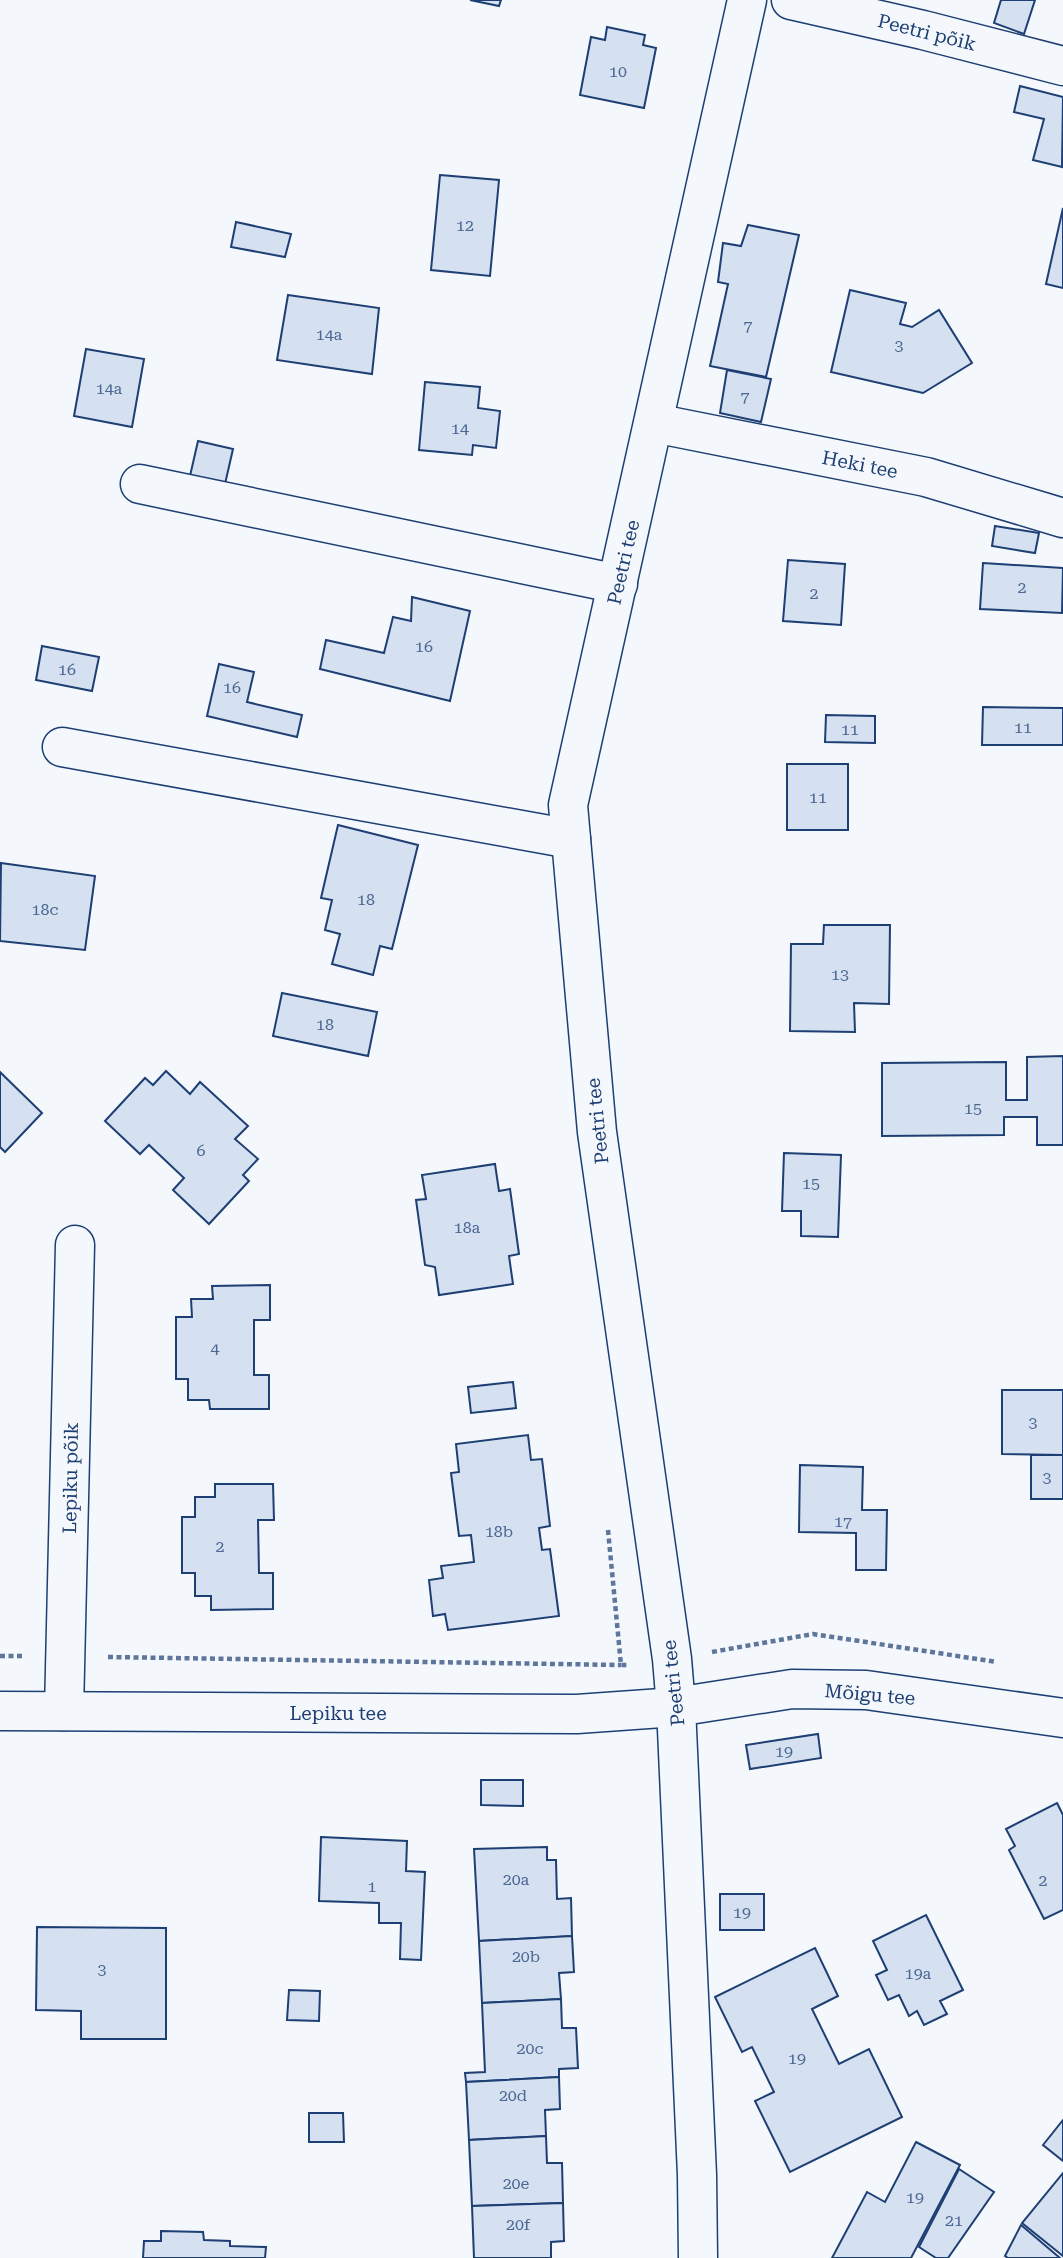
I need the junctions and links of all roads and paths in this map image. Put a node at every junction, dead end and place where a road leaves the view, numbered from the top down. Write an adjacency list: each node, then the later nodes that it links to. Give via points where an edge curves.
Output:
1 (747, 0): 4 (street, Peetri tee)
2 (791, 0): 3 (street, Peetri põik)
3 (1063, 66)
4 (654, 423): 6 (street, Heki tee, via 926,477); 7 (street, Peetri tee)
5 (140, 484): 7 (street)
6 (1063, 518)
7 (618, 584): 9 (street, Peetri tee, via 568,805)
8 (62, 747): 9 (street)
9 (571, 839): 14 (street, Peetri tee, via 597,1132)
10 (75, 1245): 13 (street, Lepiku põik)
11 (607, 1527): 15 (path)
12 (0, 1656): 13 (path)
13 (66, 1657): 15 (path); 19 (street, Lepiku põik)
14 (671, 1659): 15 (path); 16 (path, via 813,1634); 17 (street, Peetri tee)
15 (621, 1665)
16 (1010, 1665)
17 (676, 1707): 19 (street, Lepiku tee, via 577,1714); 20 (street, Mõigu tee, via 792,1689 866,1690); 21 (street, Peetri tee)
18 (0, 1711): 19 (street, Lepiku tee)
19 (64, 1712)
20 (1063, 1718)
21 (698, 2258)

